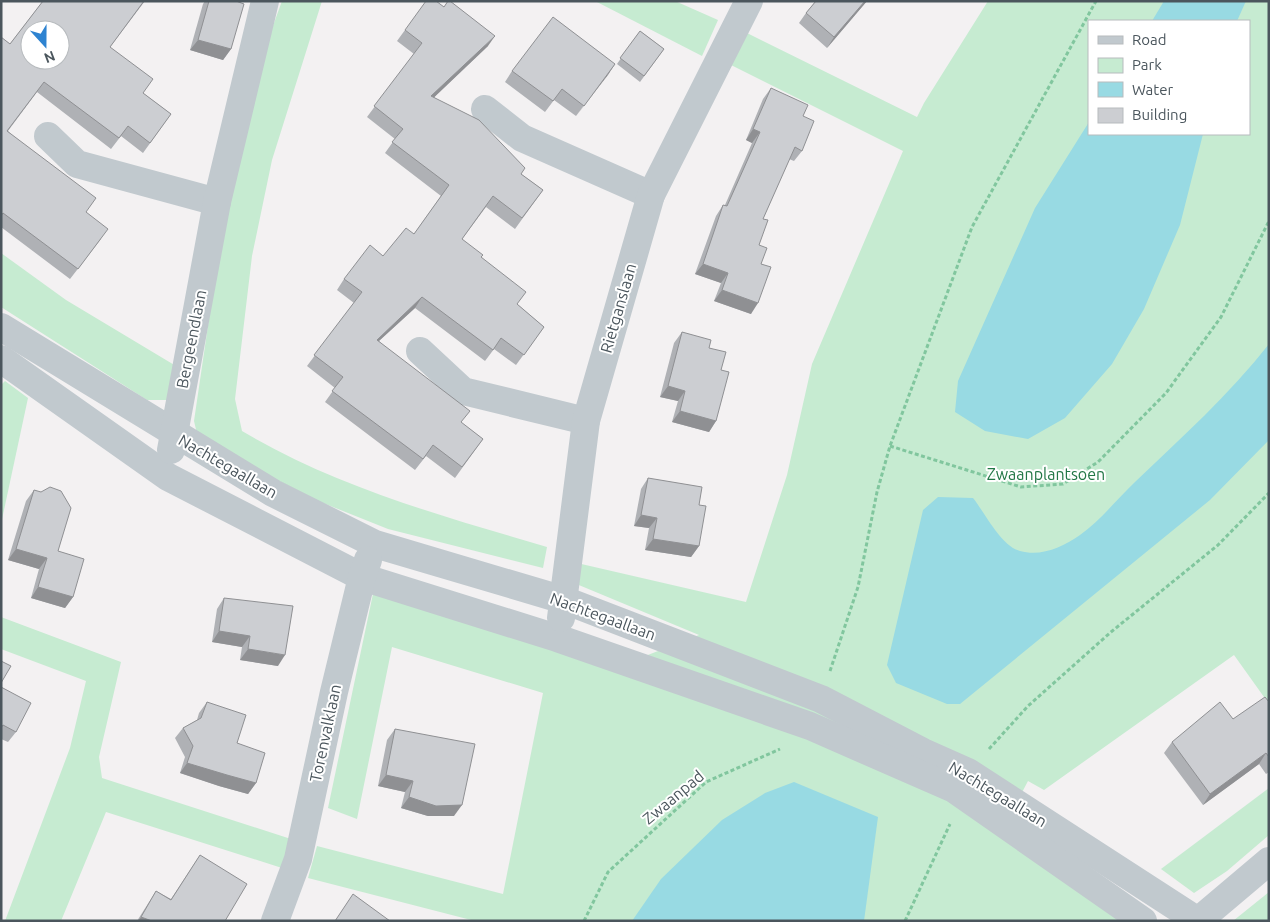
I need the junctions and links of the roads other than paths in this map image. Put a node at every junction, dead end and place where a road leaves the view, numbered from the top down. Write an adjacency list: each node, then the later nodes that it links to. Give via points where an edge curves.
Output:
1 (265, 1): 6 (street, Bergeendlaan)
2 (749, 1): 5 (street, Rietganslaan)
3 (485, 109): 5 (street, via 522,138)
4 (48, 136): 6 (street, via 76,164)
5 (651, 195): 10 (street, Rietganslaan)
6 (217, 202): 11 (street, Bergeendlaan)
7 (4, 335): 11 (street, Nachtegaallaan)
8 (420, 352): 10 (street, via 463,390)
9 (1, 359): 12 (street, Nachtegaallaan)
10 (586, 421): 15 (street, Rietganslaan)
11 (173, 434): 12 (street, Bergeendlaan); 13 (street, Nachtegaallaan, via 273,493)
12 (168, 477): 14 (street, Nachtegaallaan)
13 (375, 544): 14 (street, Torenvalklaan); 15 (street, Nachtegaallaan)
14 (362, 577): 16 (street, Nachtegaallaan); 19 (street, Torenvalklaan, via 298,860)
15 (564, 600): 16 (street, Rietganslaan); 17 (street, Nachtegaallaan, via 821,699 923,752)
16 (557, 638): 17 (street, Nachtegaallaan)
17 (961, 780): 20 (street, Nachtegaallaan); 21 (street, Nachtegaallaan)
18 (1269, 861): 21 (street)
19 (275, 921)
20 (1143, 921)
21 (1198, 921)

